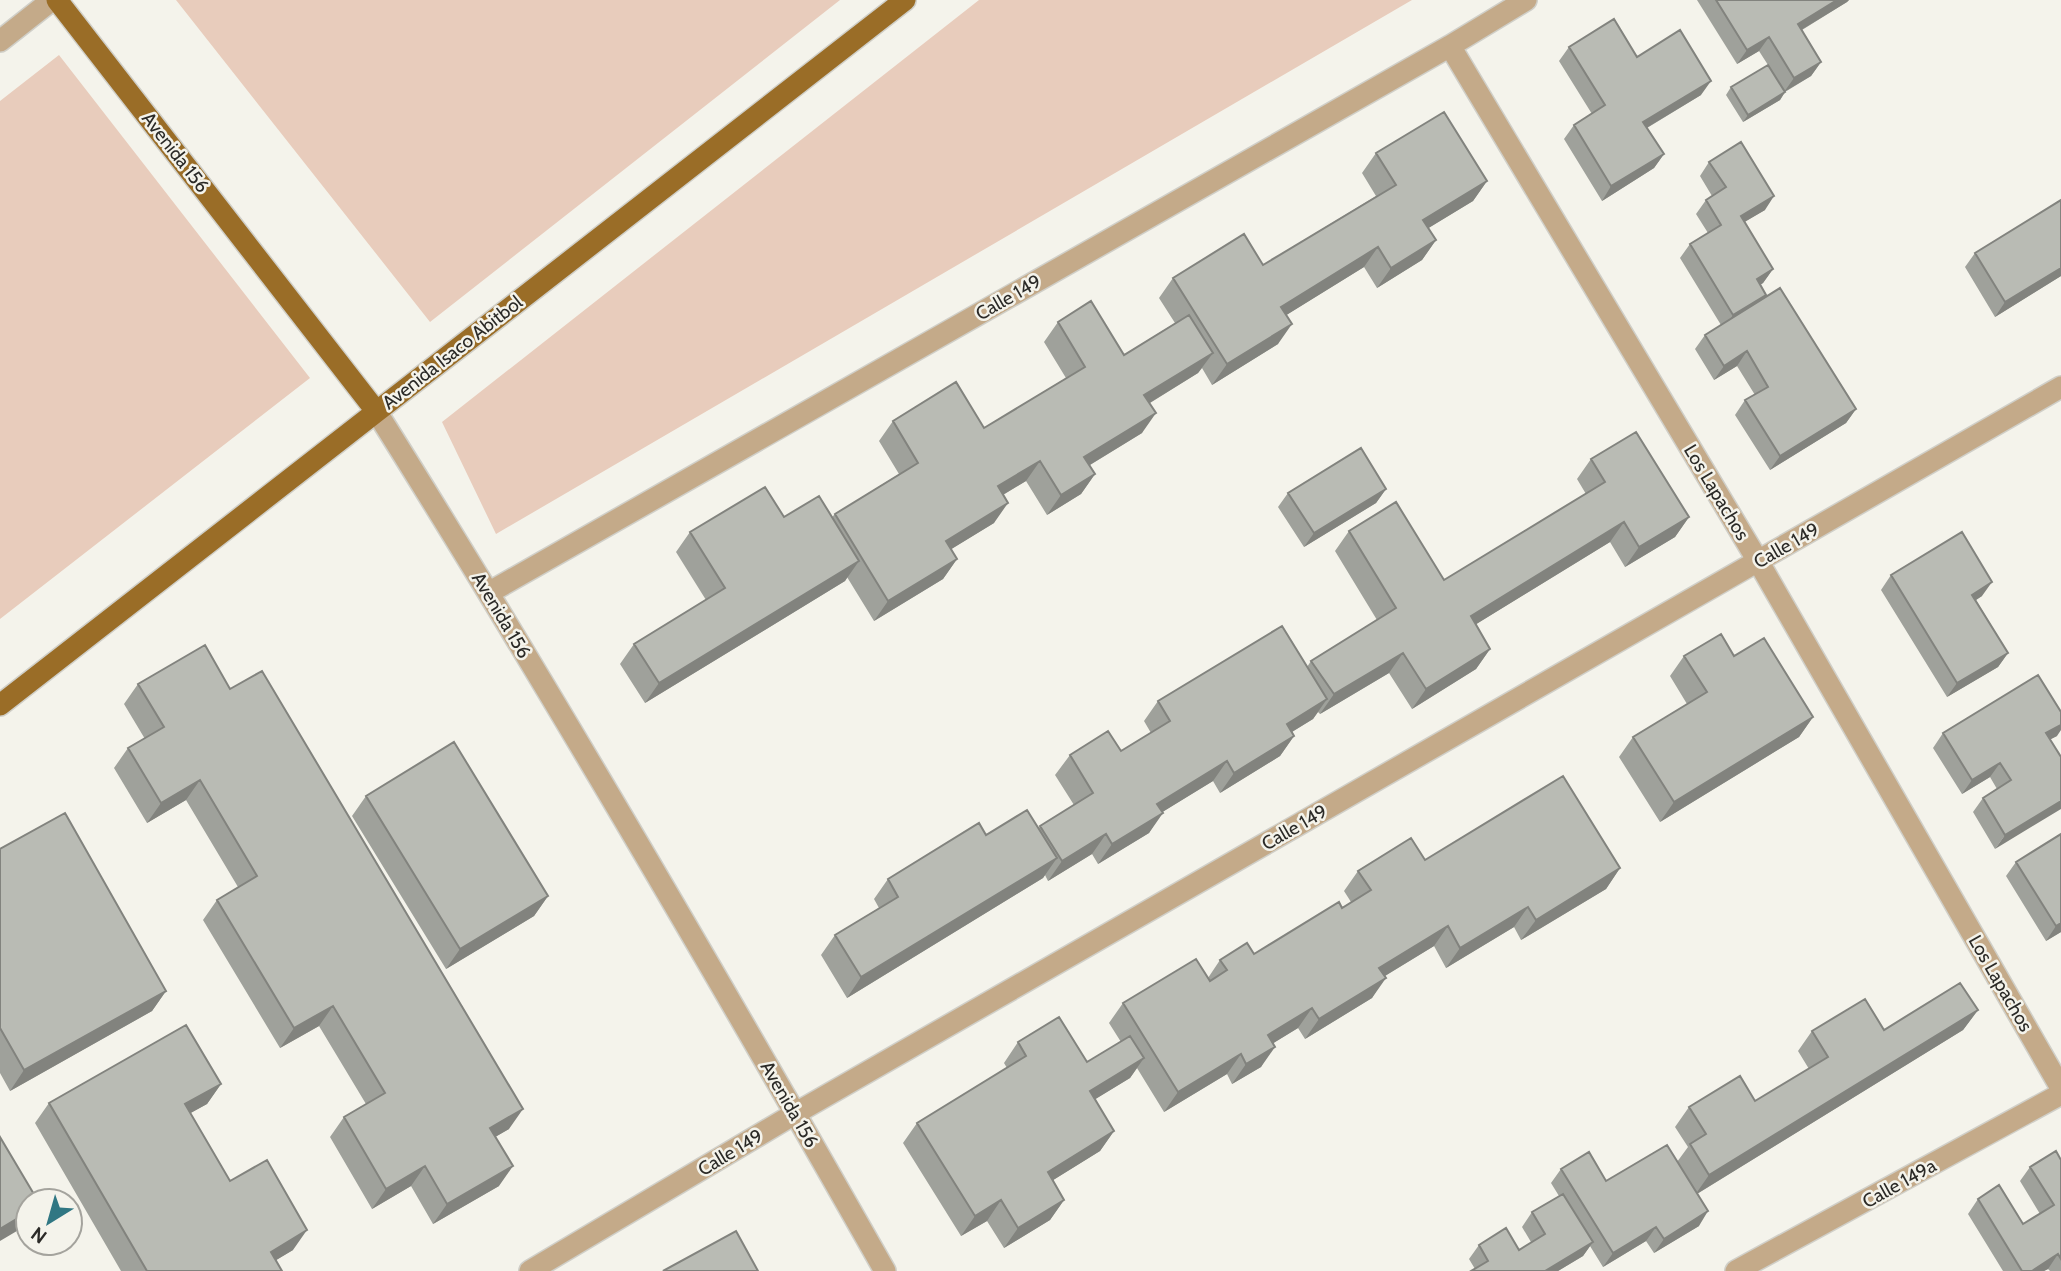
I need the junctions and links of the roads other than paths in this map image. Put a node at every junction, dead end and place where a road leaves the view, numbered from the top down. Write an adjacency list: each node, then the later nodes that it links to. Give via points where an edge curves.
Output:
1 (55, 0): 4 (street); 7 (main road, Avenida 156)
2 (905, 0): 7 (main road, Avenida Isaco Abitbol)
3 (1526, 0): 5 (street, Calle 149)
4 (0, 41)
5 (1450, 46): 8 (street, Los Lapachos); 9 (street, Calle 149)
6 (2061, 387): 8 (street, Calle 149)
7 (376, 411): 9 (street, Avenida 156); 10 (main road, Avenida Isaco Abitbol)
8 (1758, 561): 11 (street, Los Lapachos); 13 (street, Calle 149)
9 (490, 592): 13 (street, Avenida 156)
10 (0, 705)
11 (2061, 1088)
12 (2061, 1094): 16 (street, Calle 149a)
13 (796, 1114): 14 (street, Calle 149); 15 (street, Avenida 156)
14 (530, 1271)
15 (886, 1271)
16 (1736, 1271)

